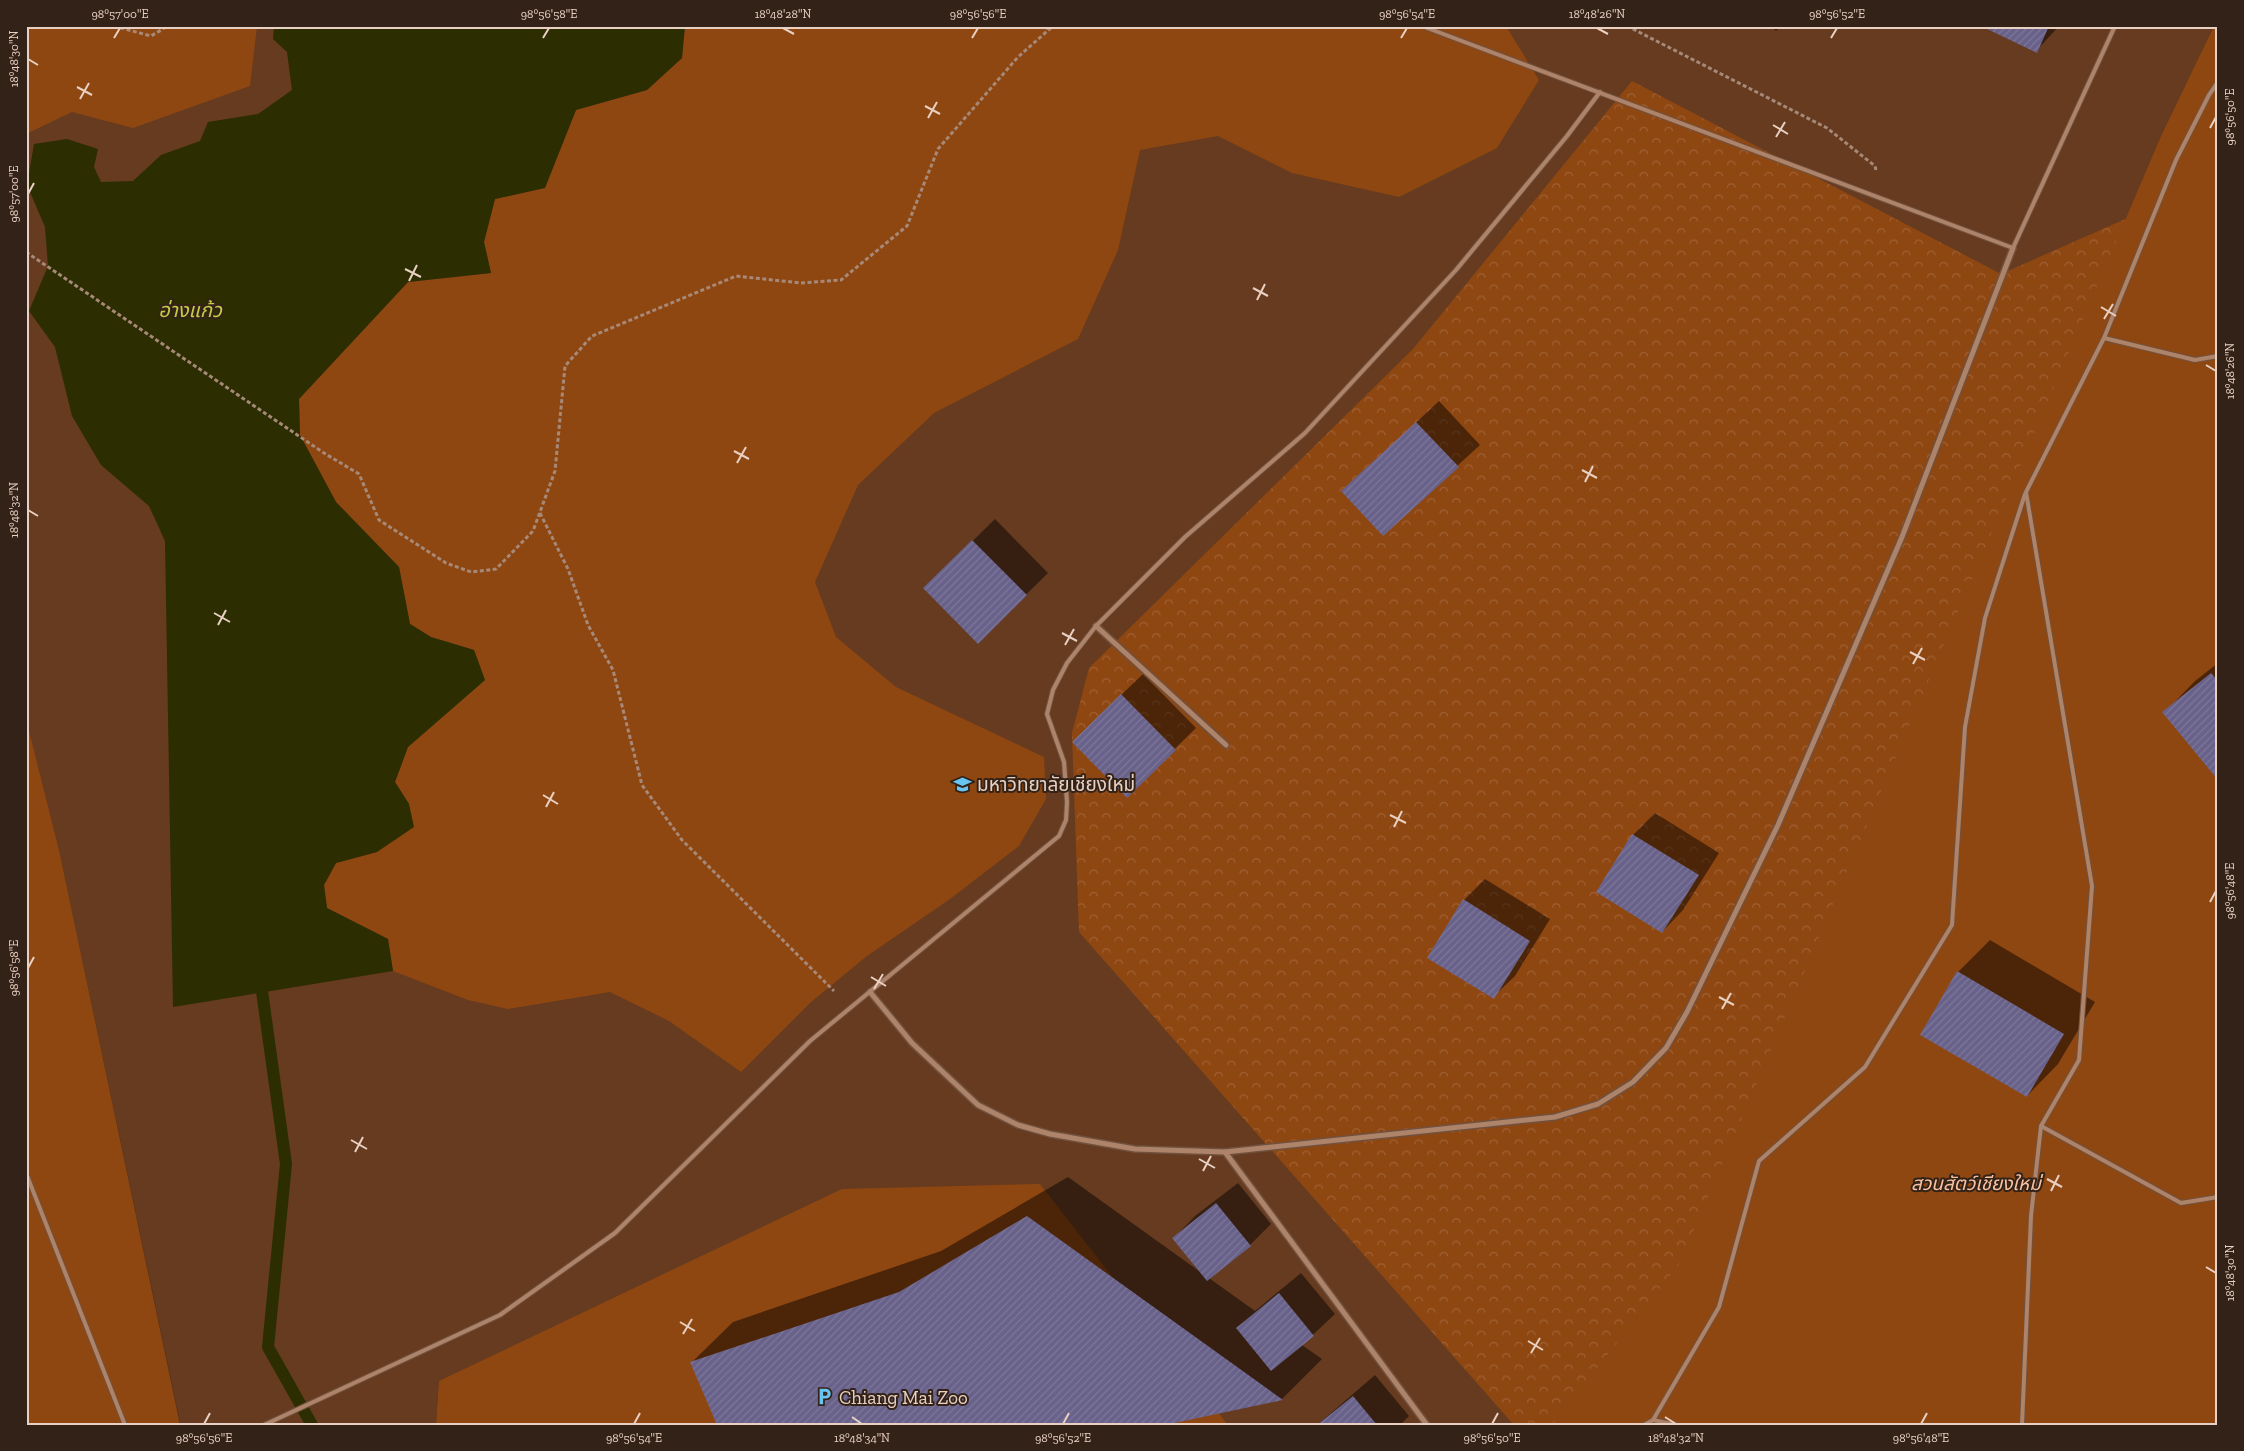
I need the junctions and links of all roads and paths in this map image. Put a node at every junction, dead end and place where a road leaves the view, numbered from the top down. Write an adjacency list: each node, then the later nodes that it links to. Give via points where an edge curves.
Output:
1 (114, 26): 2 (path, via 151,36)
2 (168, 26)
3 (1045, 26): 8 (path)
4 (1053, 26): 8 (path)
5 (1422, 26): 10 (lane)
6 (1627, 26): 11 (path, via 1827,128 1875,166)
7 (2115, 26): 12 (lane)
8 (1048, 30): 17 (path, via 1018,57 938,149 907,226 840,280 801,282 736,276 592,336 565,366 556,471)
9 (2218, 82): 14 (lane, via 2176,160)
10 (1600, 92): 11 (lane); 18 (lane, via 1456,270 1311,426 1185,537)
11 (1887, 200): 12 (lane)
12 (2014, 248): 23 (street, via 1902,537 1778,825 1687,1012 1666,1048 1633,1082 1598,1104 1555,1117)
13 (26, 252): 17 (path, via 359,474 378,520 446,563 471,572 496,569 533,531)
14 (2104, 338): 15 (lane, via 2195,360); 16 (lane)
15 (2218, 356)
16 (2026, 492): 22 (lane, via 2092,886 2079,1060); 26 (lane, via 1985,618 1966,728 1952,925 1865,1067 1759,1160 1719,1307)
17 (540, 513): 21 (path, via 568,568 588,625 613,670 642,785 682,840)
18 (1096, 626): 19 (street); 20 (lane, via 1067,664 1053,690 1047,714 1064,762 1068,802 1066,820 1059,836)
19 (1226, 745)
20 (870, 992): 21 (lane); 23 (street, via 912,1043 978,1105 1018,1125 1135,1149)
21 (851, 1007): 28 (lane, via 774,1075 615,1233 500,1314)
22 (2041, 1126): 25 (lane, via 2181,1203); 32 (lane, via 2031,1216)
23 (1225, 1152): 29 (street)
24 (26, 1173): 27 (lane)
25 (2218, 1196)
26 (1653, 1420): 30 (lane); 31 (lane)
27 (125, 1425)
28 (264, 1425)
29 (1427, 1425)
30 (1644, 1425)
31 (1676, 1425)
32 (2022, 1425)

